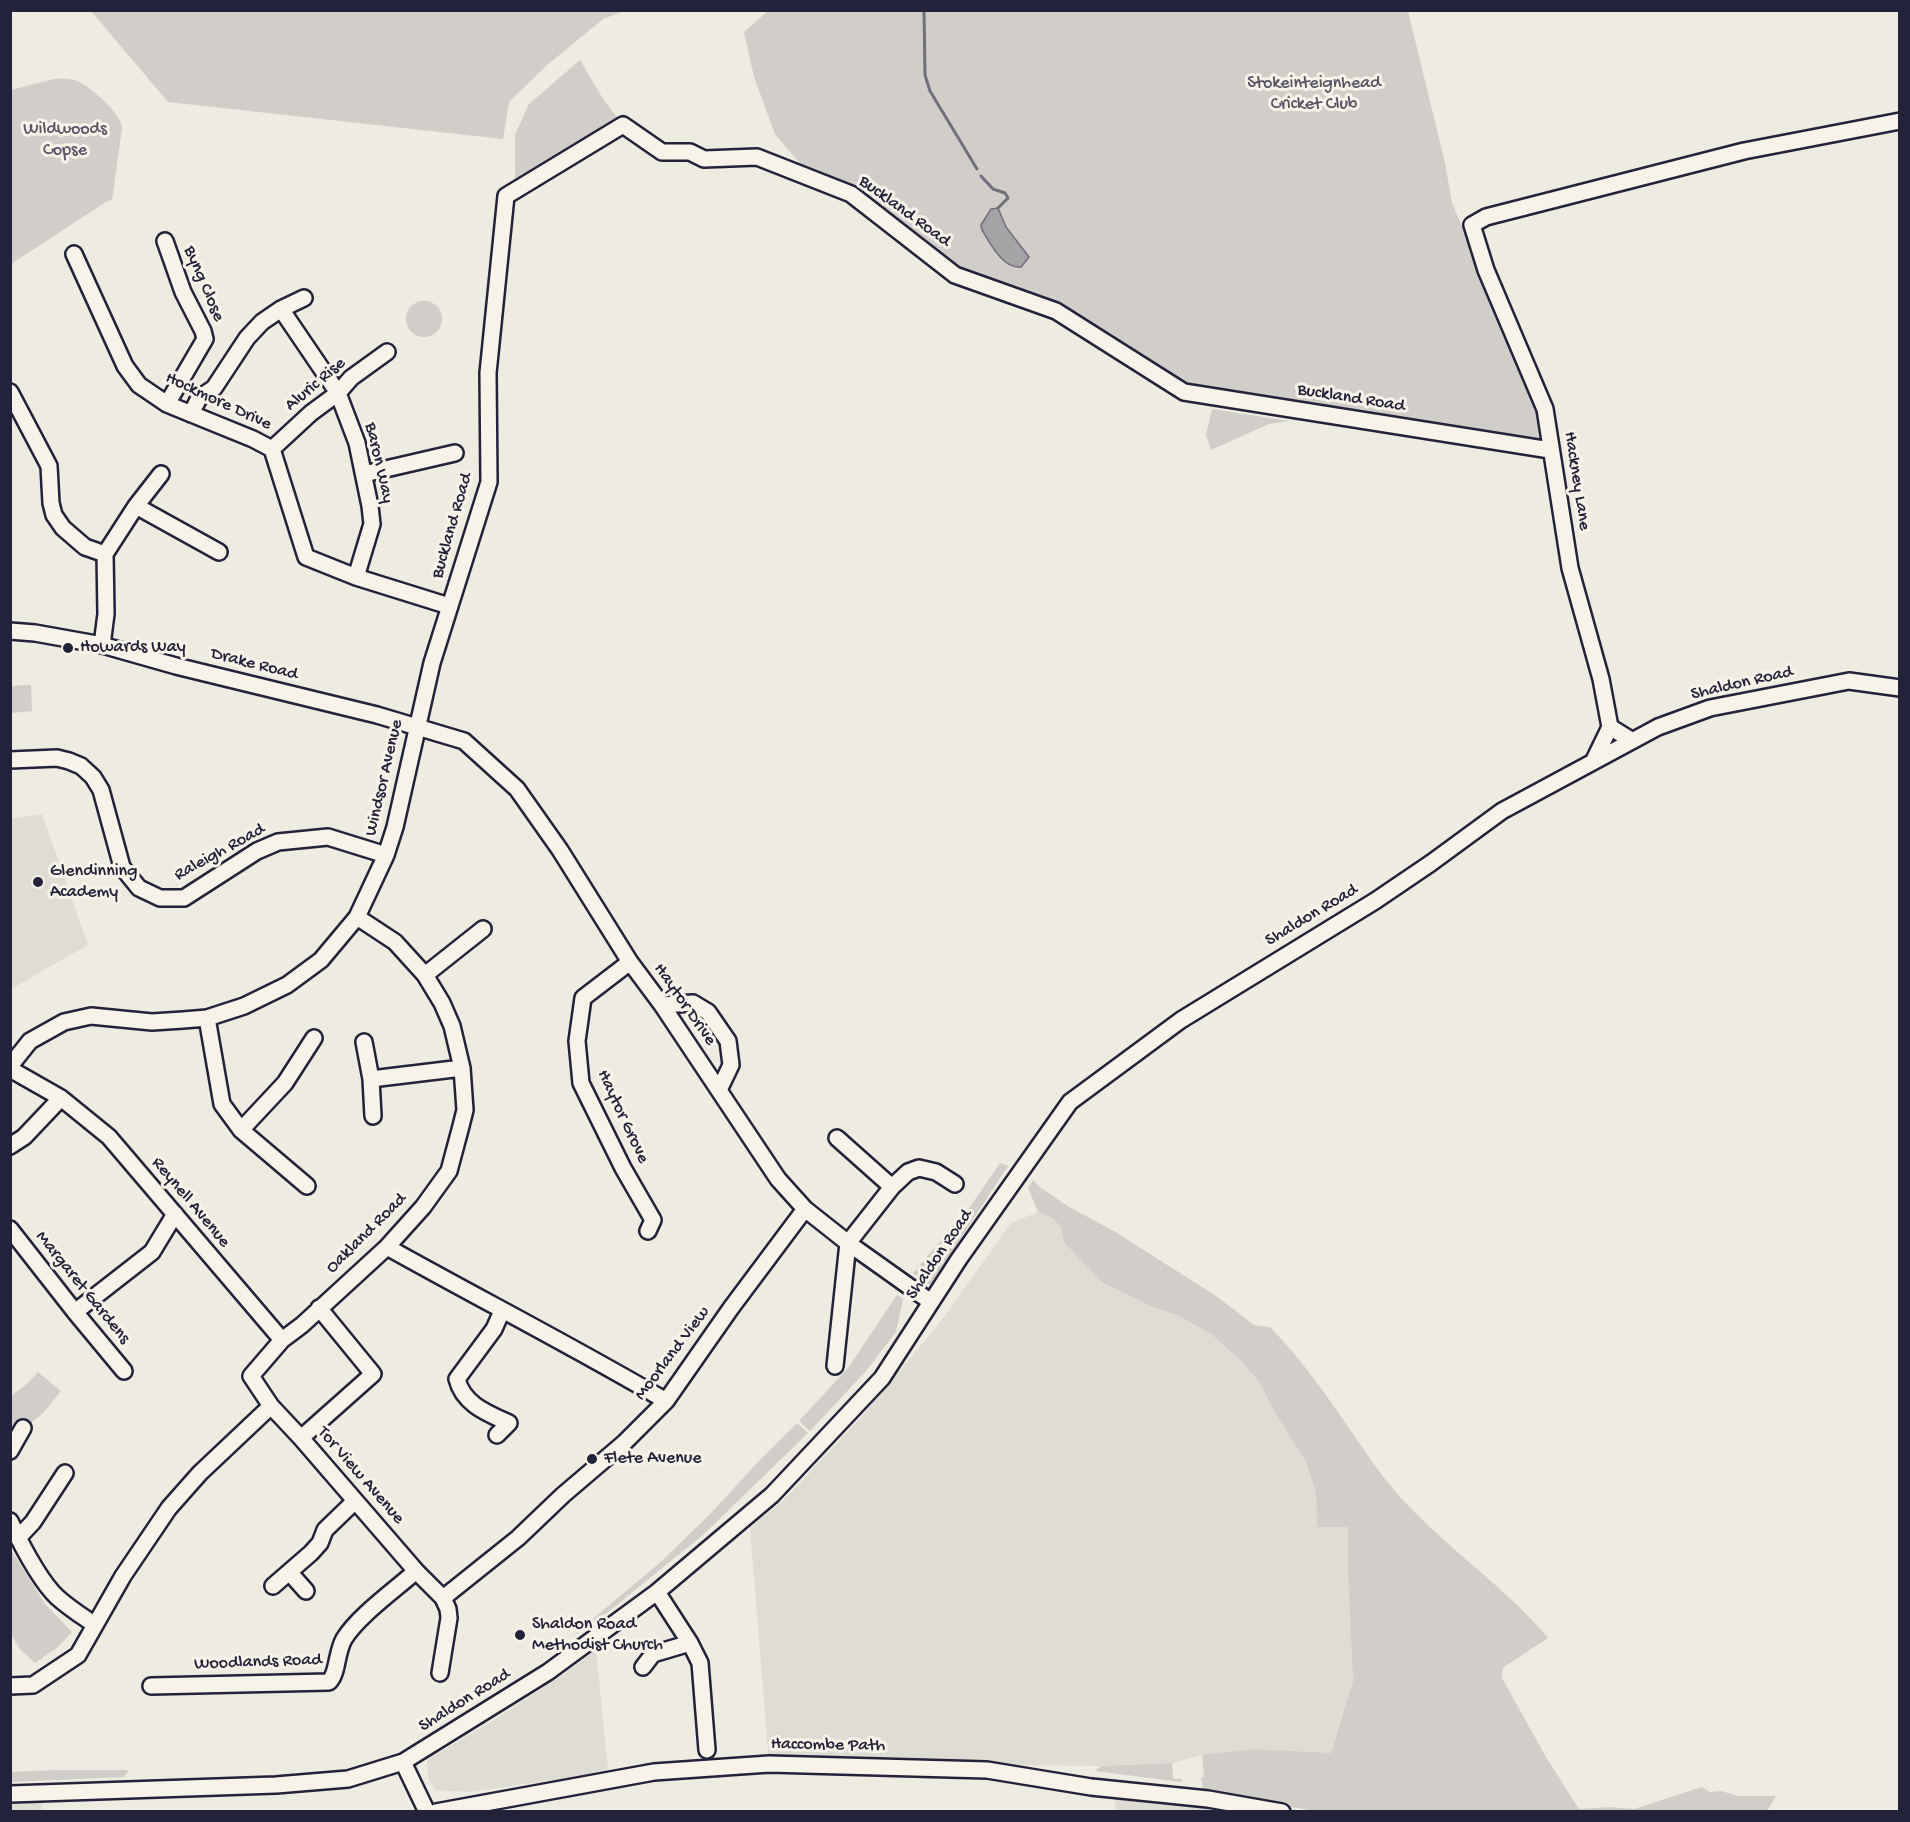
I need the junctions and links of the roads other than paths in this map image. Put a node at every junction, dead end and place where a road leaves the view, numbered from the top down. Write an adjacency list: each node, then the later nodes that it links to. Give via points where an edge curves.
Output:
1 (1899, 121): 12 (street, Hackney Lane, via 1744,151 1486,217 1472,225 1486,270 1545,409)
2 (165, 241): 9 (street, Byng Close, via 205,339)
3 (74, 254): 9 (street, Hockmore Drive, via 125,366 139,385)
4 (304, 298): 5 (street)
5 (282, 309): 8 (street, Baron Way); 10 (street, via 247,338 214,388 200,398)
6 (387, 352): 8 (street, Aluric Rise, via 351,378)
7 (10, 392): 18 (street, via 49,466 54,515 85,547)
8 (338, 393): 11 (street, Aluric Rise); 15 (street, Baron Way, via 357,442)
9 (167, 404): 10 (street, Hockmore Drive)
10 (191, 414): 11 (street, Hockmore Drive)
11 (272, 449): 19 (street, Hockmore Drive, via 306,557)
12 (1550, 450): 20 (street, Buckland Road, via 1185,392 1056,311 956,275 851,194 757,157 704,159 690,152 662,152 623,125 506,196 488,373 489,482); 25 (street, Hackney Lane, via 1570,568)
13 (455, 453): 15 (street)
14 (161, 474): 16 (street)
15 (363, 474): 19 (street, Baron Way, via 372,524)
16 (136, 506): 17 (street); 18 (street)
17 (219, 552)
18 (105, 554): 22 (street)
19 (356, 577): 20 (street, Hockmore Drive)
20 (449, 606): 24 (street, Windsor Avenue)
21 (10, 631): 22 (street, Drake Road)
22 (102, 645): 24 (street, Drake Road)
23 (1899, 688): 26 (street, Shaldon Road, via 1849,681 1710,708)
24 (417, 726): 29 (street, Windsor Avenue); 32 (street, Haytor Drive, via 464,741 517,789)
25 (1610, 727): 26 (street); 28 (street)
26 (1631, 740): 28 (street, Shaldon Road)
27 (10, 760): 29 (street, Raleigh Road, via 63,760 81,766 93,777 101,790 122,867 140,888 160,898 184,898 257,851 279,842 328,837)
28 (1594, 760): 56 (street, Shaldon Road, via 1502,811 1375,900 1181,1020 1070,1102)
29 (386, 855): 30 (street, Windsor Avenue)
30 (357, 917): 33 (street, Oakland Road, via 395,942); 35 (street, Windsor Avenue, via 321,960 287,985 244,1006)
31 (483, 929): 33 (street)
32 (630, 962): 34 (street, Haytor Drive); 53 (street, Haytor Grove, via 583,998 577,1041 581,1083 653,1220)
33 (425, 975): 39 (street, Oakland Road, via 452,1026)
34 (662, 1005): 41 (street, Haytor Drive); 41 (street, via 693,1003 708,1012 728,1041 731,1065)
35 (207, 1017): 38 (street, Windsor Avenue, via 152,1022 91,1016 64,1022 30,1041); 44 (street, via 222,1104)
36 (314, 1038): 44 (street, via 285,1083)
37 (364, 1042): 40 (street)
38 (10, 1067): 42 (street, Reynell Avenue)
39 (462, 1068): 40 (street); 55 (street, Oakland Road, via 465,1110 448,1171 423,1207)
40 (371, 1079): 43 (street)
41 (719, 1089): 50 (street, Haytor Drive, via 778,1179)
42 (61, 1098): 46 (street, via 24,1137); 51 (street, Reynell Avenue, via 109,1137)
43 (372, 1116)
44 (241, 1130): 48 (street)
45 (837, 1138): 49 (street)
46 (10, 1146)
47 (955, 1184): 49 (street, via 936,1172 919,1168)
48 (307, 1186)
49 (892, 1187): 54 (street)
50 (805, 1209): 54 (street, Haytor Drive); 64 (street, Moorland View)
51 (175, 1214): 59 (street, via 153,1252); 60 (street, Reynell Avenue)
52 (10, 1229): 59 (street, Margaret Gardens)
53 (648, 1231)
54 (848, 1243): 56 (street, Haytor Drive); 61 (street)
55 (387, 1247): 57 (street, Oakland Road); 58 (street)
56 (931, 1302): 78 (street, Shaldon Road, via 882,1378 772,1495)
57 (318, 1308): 60 (street, Oakland Road); 68 (street, via 373,1374)
58 (502, 1311): 64 (street); 67 (street, via 494,1329 457,1379 459,1388 477,1408 509,1423)
59 (75, 1312): 62 (street, Margaret Gardens)
60 (282, 1340): 63 (street, Oakland Road)
61 (835, 1366)
62 (124, 1371)
63 (251, 1376): 65 (street, Tor View Avenue)
64 (666, 1401): 79 (street, Moorland View, via 518,1538)
65 (271, 1406): 68 (street, Tor View Avenue); 80 (street, via 170,1508 139,1550)
66 (23, 1428): 69 (street)
67 (497, 1435)
68 (302, 1438): 71 (street, Tor View Avenue)
69 (10, 1451)
70 (65, 1473): 73 (street)
71 (355, 1501): 74 (street, Tor View Avenue); 75 (street)
72 (10, 1521): 73 (street)
73 (18, 1538): 80 (street, via 56,1596)
74 (416, 1571): 79 (street, Tor View Avenue); 85 (street, Woodlands Road, via 356,1624 344,1640 336,1658 335,1677 329,1682)
75 (290, 1573): 76 (street); 77 (street)
76 (273, 1586)
77 (306, 1591)
78 (657, 1592): 81 (street); 87 (street, Shaldon Road, via 548,1672)
79 (443, 1598): 83 (street, via 449,1618)
80 (95, 1624): 84 (street, via 78,1655 68,1664 33,1685)
81 (690, 1643): 82 (street, via 653,1654); 86 (street, via 700,1663)
82 (643, 1667)
83 (440, 1673)
84 (10, 1686)
85 (151, 1686)
86 (707, 1750)
87 (403, 1762): 88 (street, Shaldon Road, via 348,1779 276,1785); 90 (street)
88 (10, 1794)
89 (1209, 1805): 91 (street, Haccombe Path, via 987,1770 769,1764 654,1772); 92 (street, Haccombe Path)
90 (427, 1812)
91 (436, 1812)
92 (1282, 1812)

